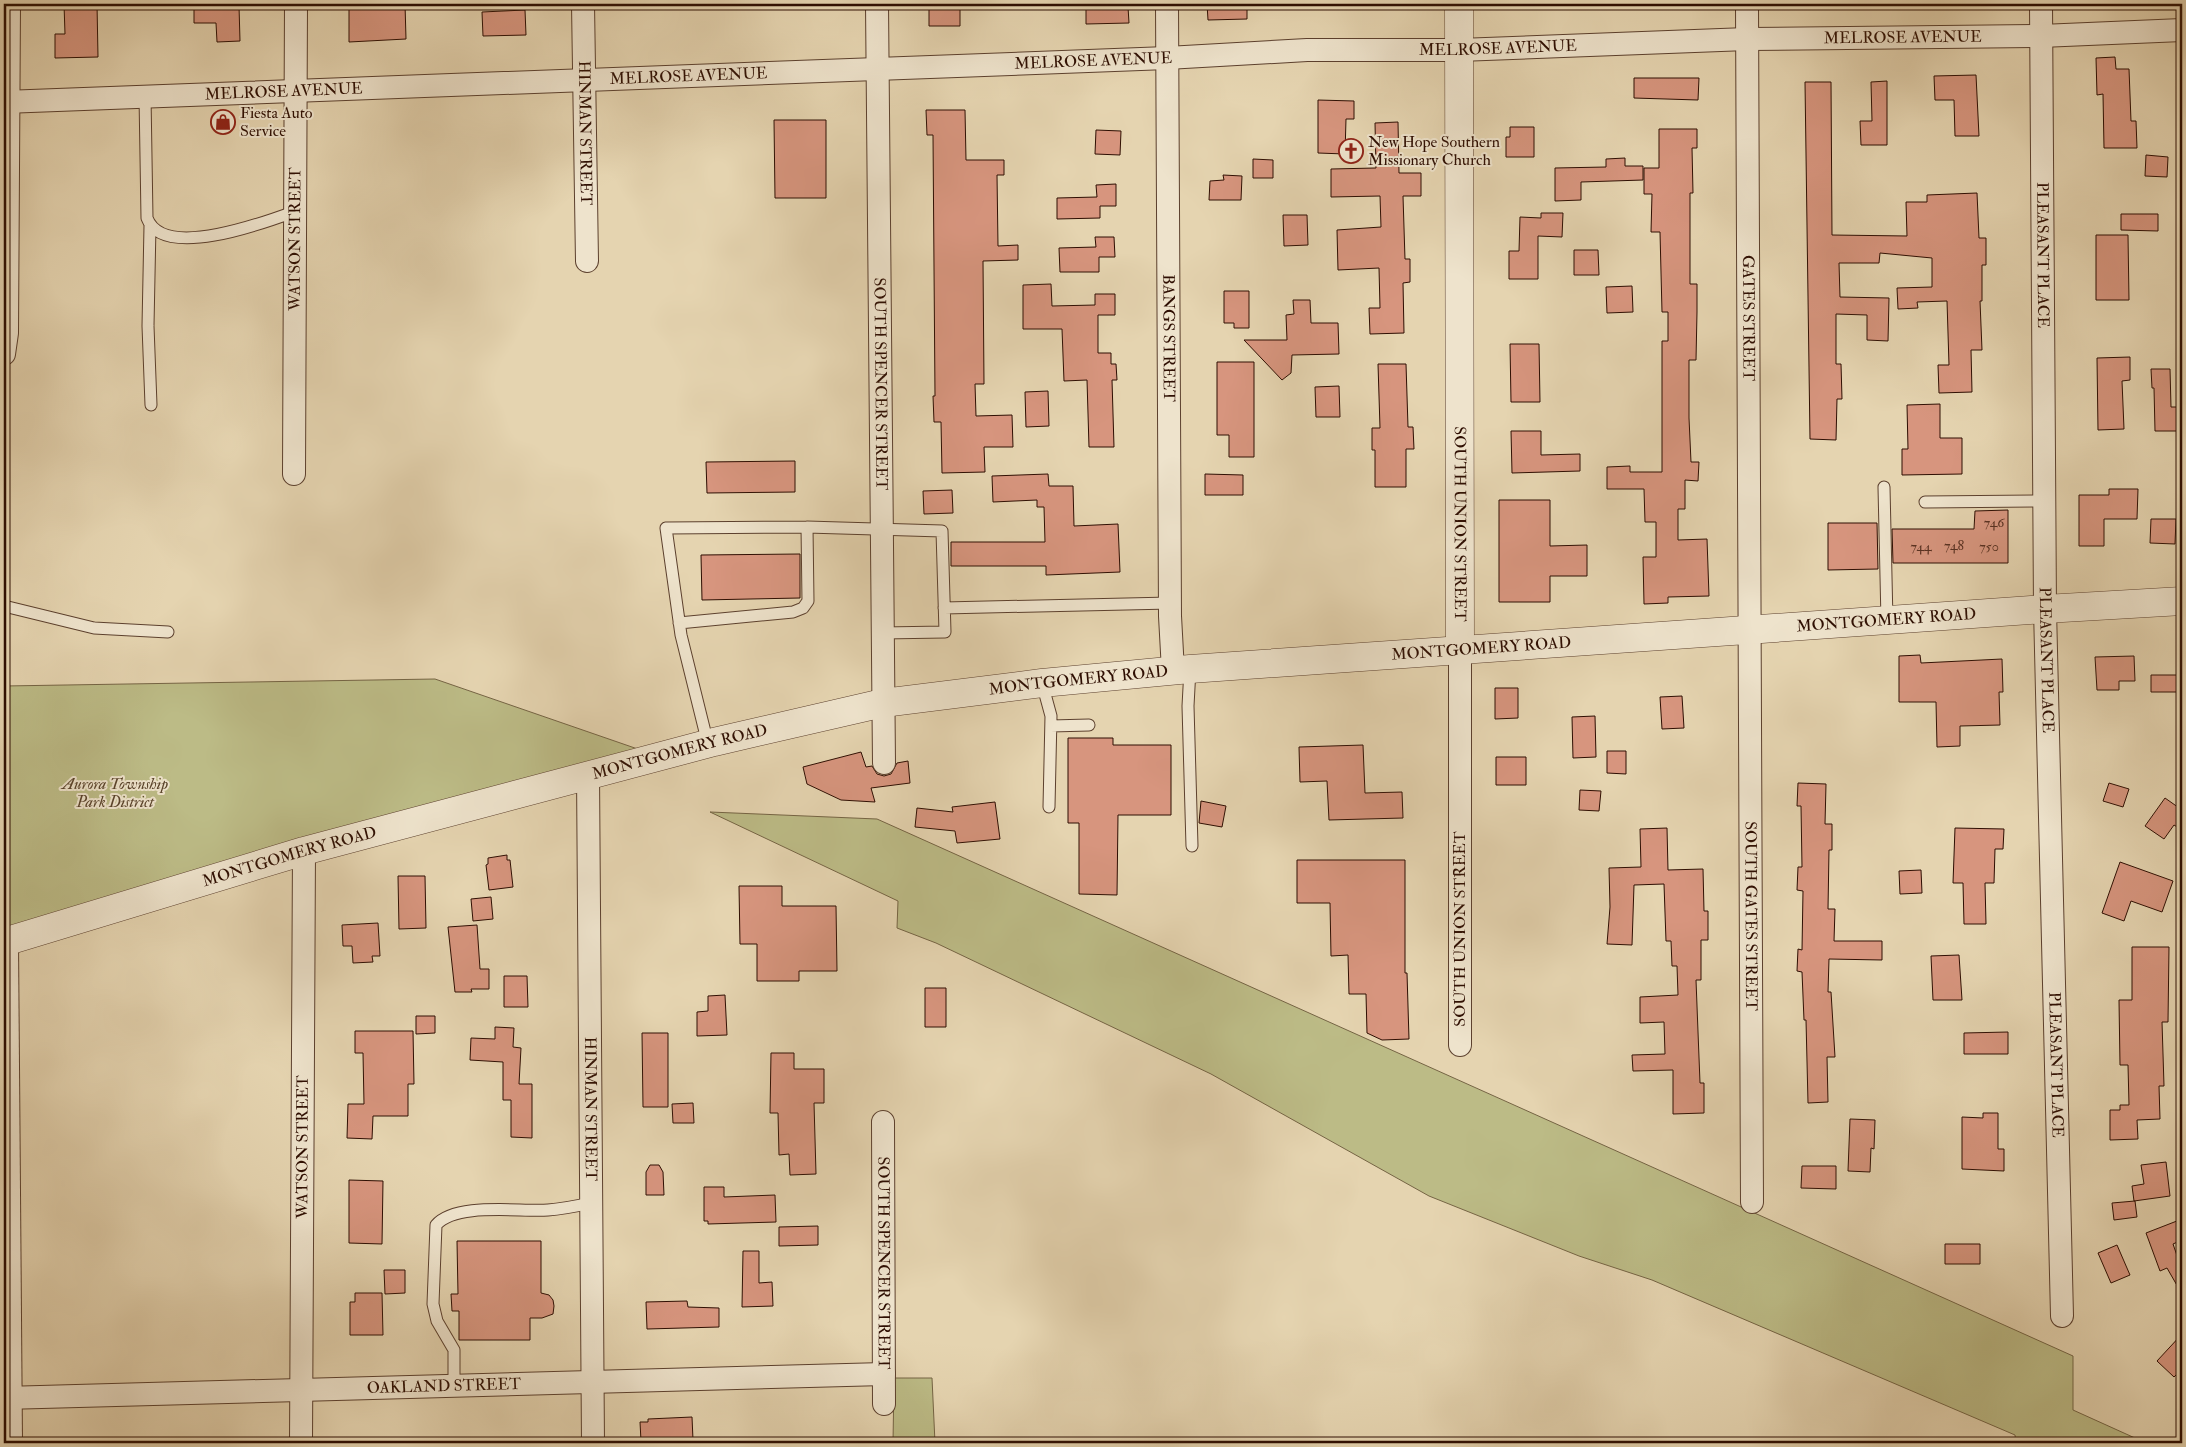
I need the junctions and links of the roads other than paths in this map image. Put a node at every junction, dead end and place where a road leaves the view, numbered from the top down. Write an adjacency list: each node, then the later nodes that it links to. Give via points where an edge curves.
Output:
1 (8, 4): 18 (street)
2 (296, 4): 16 (street, WATSON STREET)
3 (583, 4): 15 (street, HINMAN STREET)
4 (877, 4): 14 (street, SOUTH SPENCER STREET)
5 (1167, 4): 13 (street, BANGS STREET)
6 (1459, 4): 12 (street, SOUTH UNION STREET)
7 (1747, 4): 11 (street, GATES STREET)
8 (2041, 4): 10 (street, PLEASANT PLACE)
9 (2182, 30): 10 (street, MELROSE AVENUE)
10 (2041, 36): 11 (street, MELROSE AVENUE); 26 (street, PLEASANT PLACE)
11 (1747, 39): 12 (street, MELROSE AVENUE); 37 (street, GATES STREET)
12 (1459, 50): 13 (street, MELROSE AVENUE, via 1307,50); 40 (street, SOUTH UNION STREET)
13 (1167, 58): 14 (street, MELROSE AVENUE); 31 (street, BANGS STREET)
14 (877, 69): 15 (street, MELROSE AVENUE); 29 (street, SOUTH SPENCER STREET)
15 (583, 80): 16 (street, MELROSE AVENUE); 21 (street, HINMAN STREET)
16 (296, 90): 17 (street, MELROSE AVENUE); 19 (street, WATSON STREET)
17 (144, 96): 18 (street, MELROSE AVENUE); 20 (lane, via 147,218)
18 (6, 102): 22 (street, via 7,333)
19 (296, 211): 20 (lane, via 251,228 215,236 184,237 158,232); 24 (street, WATSON STREET)
20 (150, 226): 23 (lane, via 148,326)
21 (586, 261)
22 (4, 354)
23 (151, 405)
24 (294, 474)
25 (1884, 487): 35 (lane)
26 (2045, 501): 27 (lane); 34 (street, PLEASANT PLACE)
27 (1925, 502)
28 (807, 527): 29 (lane); 36 (lane, via 808,601 803,608 793,612); 36 (lane, via 666,528)
29 (881, 530): 33 (lane, via 942,531); 39 (street, SOUTH SPENCER STREET)
30 (2182, 601): 34 (street, MONTGOMERY ROAD)
31 (1170, 602): 33 (lane); 41 (street, BANGS STREET)
32 (4, 606): 38 (lane, via 94,628)
33 (944, 608): 39 (lane, via 945,632)
34 (2045, 609): 35 (street, MONTGOMERY ROAD); 57 (street, PLEASANT PLACE)
35 (1887, 621): 37 (street, MONTGOMERY ROAD)
36 (679, 623): 46 (lane)
37 (1750, 631): 40 (street, MONTGOMERY ROAD); 55 (street, SOUTH GATES STREET)
38 (168, 632)
39 (882, 633): 43 (street, SOUTH SPENCER STREET)
40 (1460, 651): 41 (street, MONTGOMERY ROAD); 53 (street, SOUTH UNION STREET)
41 (1182, 670): 42 (street, MONTGOMERY ROAD); 50 (lane, via 1188,706)
42 (1042, 683): 43 (street, MONTGOMERY ROAD); 45 (lane)
43 (883, 703): 46 (street, MONTGOMERY ROAD); 47 (street, SOUTH SPENCER STREET)
44 (1090, 725): 45 (lane)
45 (1051, 726): 49 (lane)
46 (708, 744): 48 (street, MONTGOMERY ROAD)
47 (884, 763)
48 (588, 774): 51 (street, MONTGOMERY ROAD); 56 (street, HINMAN STREET)
49 (1049, 807)
50 (1192, 846)
51 (304, 851): 52 (street, MONTGOMERY ROAD); 61 (street, WATSON STREET)
52 (5, 941): 62 (street)
53 (1460, 1045)
54 (884, 1122): 58 (street, SOUTH SPENCER STREET)
55 (1752, 1202)
56 (591, 1204): 59 (street, HINMAN STREET); 60 (lane, via 550,1210 469,1211 442,1219 436,1225 433,1304 437,1321 454,1350)
57 (2062, 1316)
58 (884, 1374): 59 (street, OAKLAND STREET); 63 (street, SOUTH SPENCER STREET)
59 (592, 1382): 60 (street, OAKLAND STREET); 66 (street, HINMAN STREET)
60 (454, 1385): 61 (street, OAKLAND STREET)
61 (301, 1389): 62 (street, OAKLAND STREET); 65 (street, WATSON STREET)
62 (7, 1398): 64 (street)
63 (884, 1404)
64 (10, 1443)
65 (302, 1443)
66 (593, 1443)

